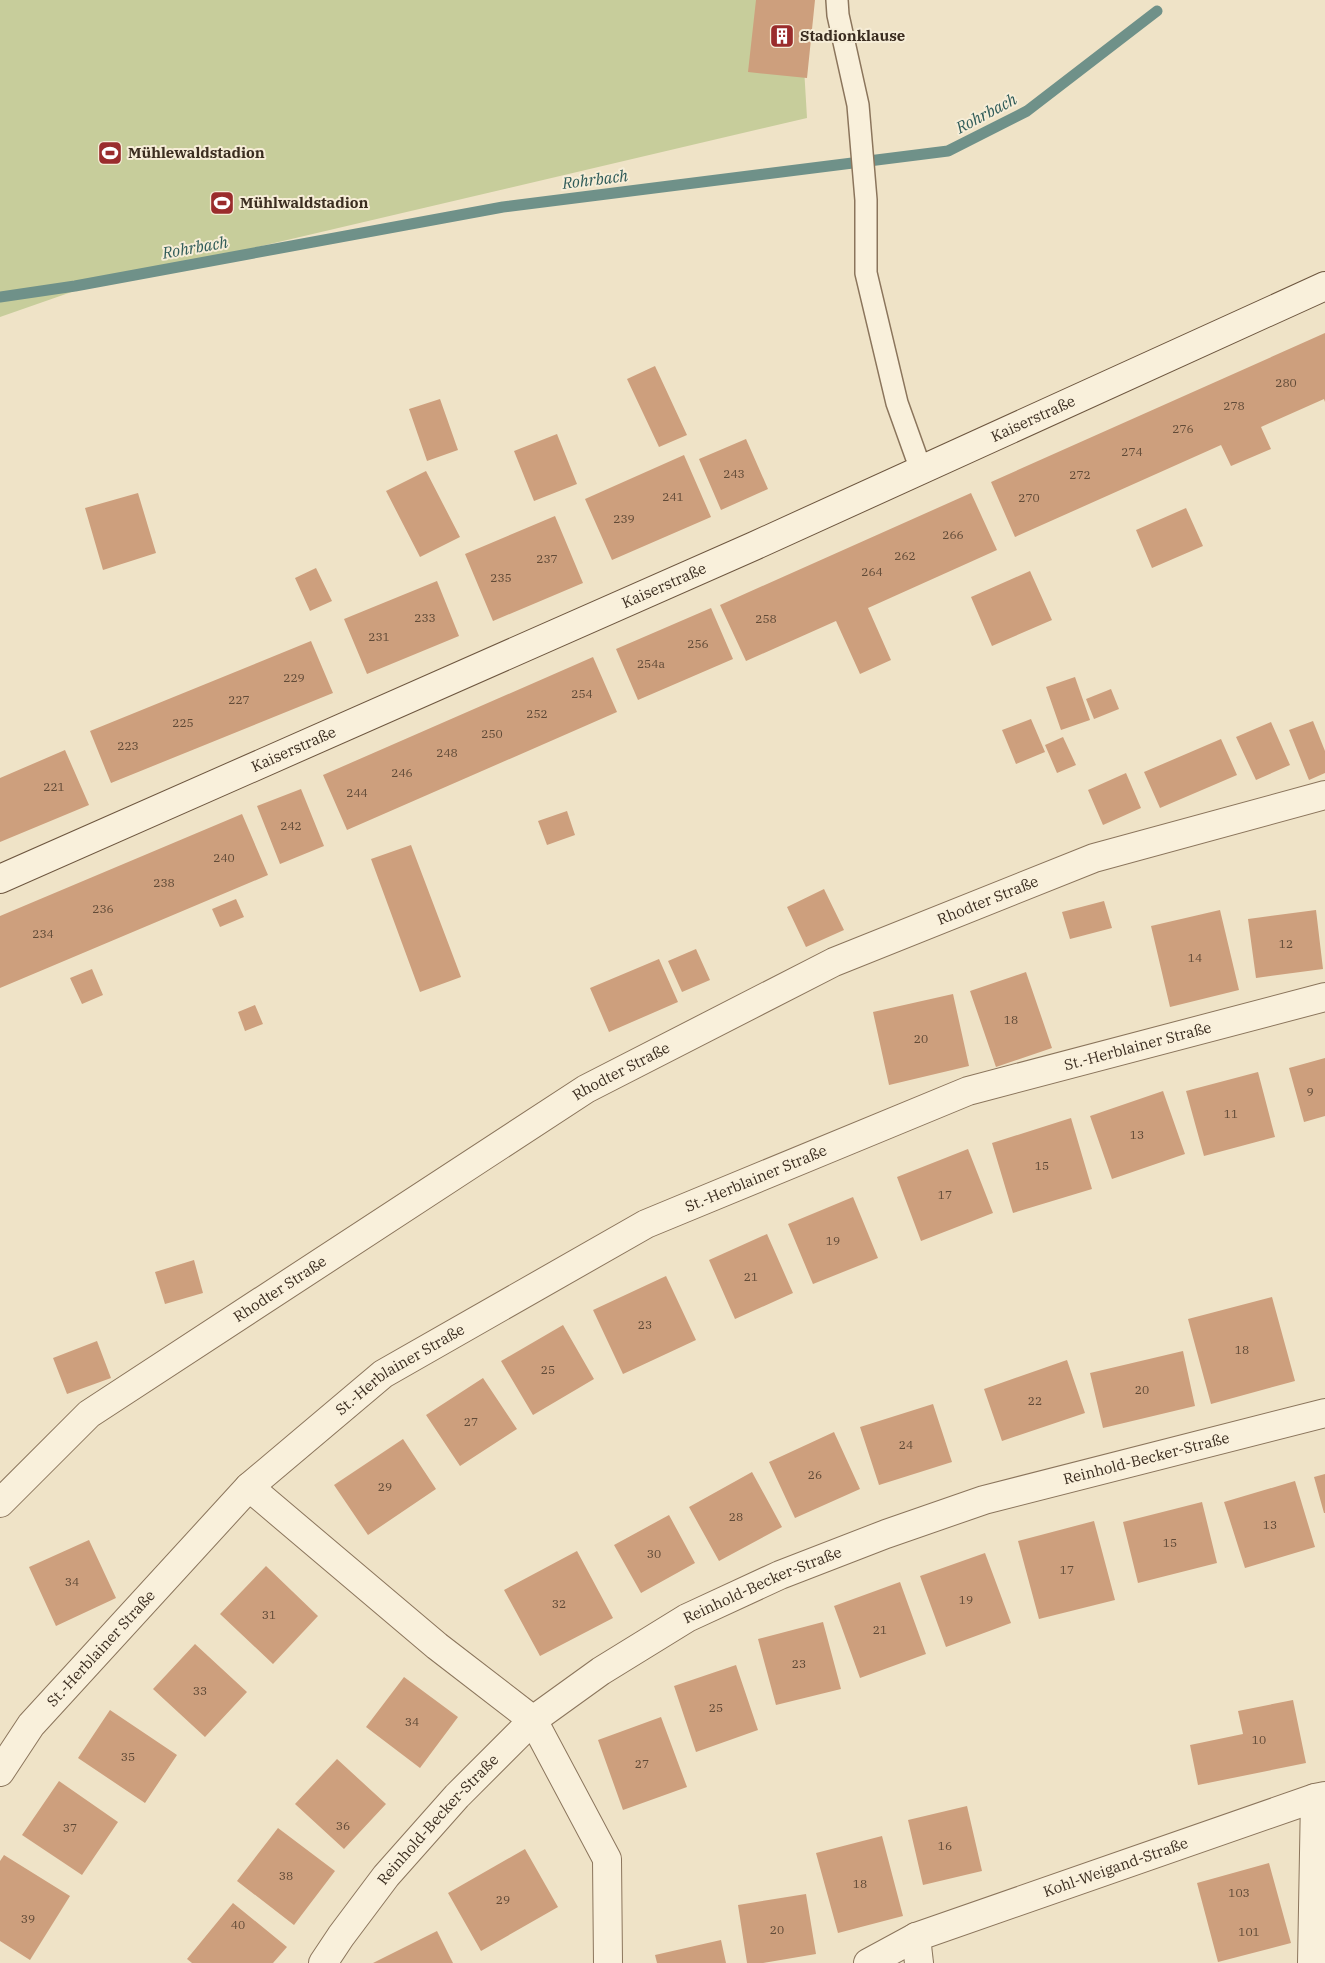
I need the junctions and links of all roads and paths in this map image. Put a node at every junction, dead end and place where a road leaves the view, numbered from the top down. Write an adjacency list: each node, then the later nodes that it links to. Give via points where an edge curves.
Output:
1 (836, 0): 3 (lane, via 858,105 866,200 866,273 898,403)
2 (1325, 286): 3 (street, Kaiserstraße)
3 (921, 470): 5 (street, Kaiserstraße)
4 (1325, 795): 9 (street, Rhodter Straße, via 1094,858 834,962 586,1089 89,1414)
5 (0, 879)
6 (1325, 997): 8 (street, St.-Herblainer Straße, via 968,1091 646,1224 383,1374)
7 (1325, 1413): 10 (street, Reinhold-Becker-Straße, via 984,1500 780,1575 687,1618 601,1671)
8 (249, 1487): 10 (street, via 437,1646); 11 (street, St.-Herblainer Straße, via 31,1726)
9 (0, 1503)
10 (533, 1720): 14 (street, Reinhold-Becker-Straße, via 457,1796 386,1876); 15 (street, via 607,1860)
11 (0, 1772)
12 (1320, 1797): 13 (street, Kohl-Weigand-Straße); 17 (street, Kohl-Weigand-Straße)
13 (918, 1950): 16 (street, Kohl-Weigand-Straße)
14 (323, 1963)
15 (608, 1963)
16 (868, 1963)
17 (1312, 1963)

